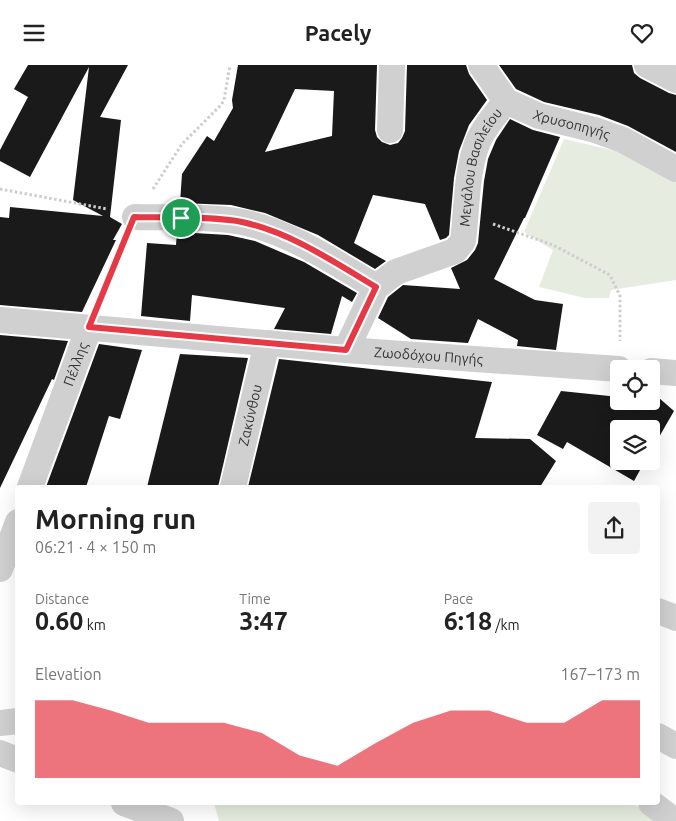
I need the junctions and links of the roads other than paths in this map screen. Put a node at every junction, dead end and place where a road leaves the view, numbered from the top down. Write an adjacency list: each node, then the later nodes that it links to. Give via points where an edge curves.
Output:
1 (392, 65): 6 (street)
2 (481, 65): 5 (street)
3 (646, 65): 4 (street)
4 (676, 80)
5 (506, 101): 7 (street, Χρυσοπηγής, via 539,116 622,140); 9 (street, Μεγάλου Βασιλείου, via 478,143 471,169 463,241 455,251 396,272)
6 (390, 130)
7 (676, 169)
8 (134, 217): 9 (street, via 227,220 271,231 303,245)
9 (376, 287): 13 (street)
10 (0, 320): 11 (street, Ζωοδόχου Πηγής)
11 (89, 327): 12 (street, Ζωοδόχου Πηγής); 17 (street, Πέλλης)
12 (267, 343): 13 (street, Ζωοδόχου Πηγής); 18 (street, Ζακύνθου)
13 (346, 350): 14 (street, Ζωοδόχου Πηγής)
14 (610, 368)
15 (660, 372): 16 (street)
16 (676, 373)
17 (31, 485)
18 (233, 485)
19 (15, 530): 20 (street)
20 (0, 569)
21 (660, 612): 22 (street)
22 (676, 618)
23 (15, 721): 24 (street)
24 (0, 723)
25 (660, 737): 26 (street)
26 (676, 746)
27 (0, 753): 28 (street)
28 (15, 759)
29 (129, 805): 31 (street)
30 (654, 805): 32 (street)
31 (171, 821)
32 (675, 821)

